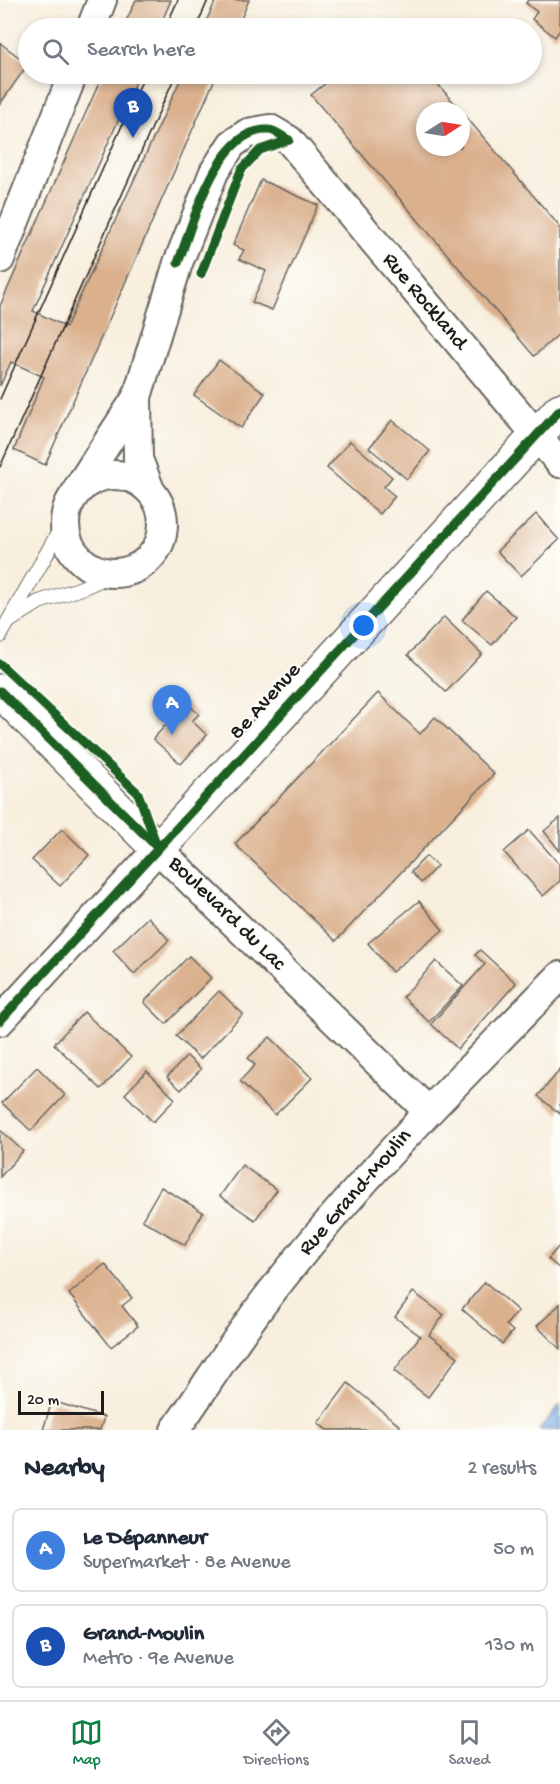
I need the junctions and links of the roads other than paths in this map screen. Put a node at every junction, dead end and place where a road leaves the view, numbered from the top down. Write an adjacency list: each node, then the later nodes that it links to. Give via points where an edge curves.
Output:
1 (102, 0): 2 (street)
2 (95, 18)
3 (70, 84): 4 (street)
4 (0, 259)
5 (137, 397): 7 (street, Rue Rockland, via 178,263 214,172 232,144 248,133 270,129 289,140); 9 (street, via 138,459); 10 (street)
6 (560, 410): 7 (street, 8e Avenue)
7 (536, 436): 8 (street, Rue Rockland); 16 (street, 8e Avenue)
8 (560, 463)
9 (150, 490): 10 (street, via 136,479 112,475 88,481); 12 (street, via 159,504 162,536 145,562)
10 (76, 492): 11 (street)
11 (64, 523): 12 (street, via 74,554 100,572); 13 (lane)
12 (116, 573): 13 (lane, via 39,602)
13 (8, 622): 14 (lane)
14 (0, 636)
15 (8, 699): 16 (street, Boulevard du Lac)
16 (158, 849): 18 (street, 8e Avenue); 19 (street, Boulevard du Lac)
17 (560, 976): 19 (street, Rue Grand-Moulin)
18 (0, 1021)
19 (428, 1111): 20 (street, Rue Grand-Moulin, via 276,1286)
20 (175, 1430)

